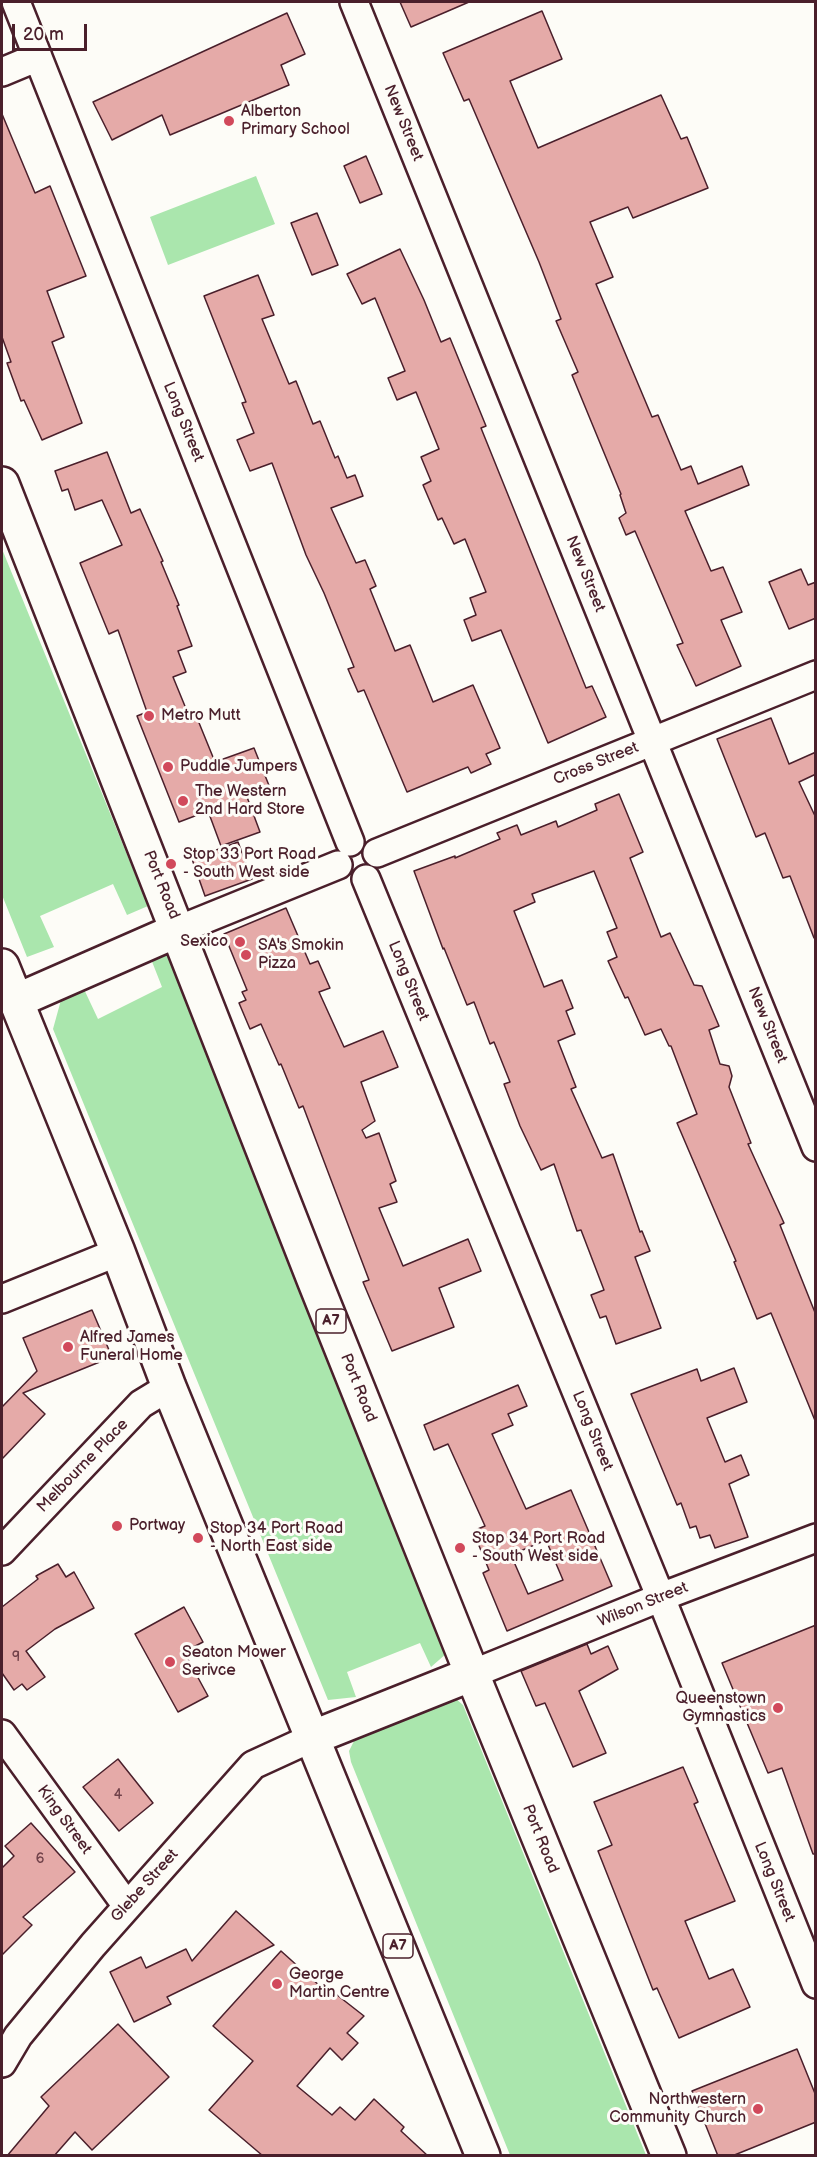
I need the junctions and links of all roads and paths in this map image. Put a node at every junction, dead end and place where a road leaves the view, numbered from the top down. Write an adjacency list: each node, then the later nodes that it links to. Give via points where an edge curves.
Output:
1 (16, 2): 3 (street, Long Street)
2 (354, 2): 7 (street, New Street)
3 (38, 57): 4 (street); 8 (street, Long Street)
4 (2, 72)
5 (2, 484): 11 (highway, Port Road / A7)
6 (816, 675): 7 (street, Cross Street)
7 (653, 741): 9 (street, Cross Street); 14 (street, New Street)
8 (344, 853): 9 (street, via 364,841); 10 (street, via 341,871 352,879); 11 (street)
9 (377, 853): 10 (street, via 379,862)
10 (366, 879): 20 (street, Long Street)
11 (178, 930): 13 (highway); 21 (highway, Port Road / A7)
12 (2, 966): 13 (highway, A7)
13 (16, 1001): 15 (highway, A7)
14 (816, 1147)
15 (118, 1252): 16 (street); 17 (highway, A7)
16 (2, 1299)
17 (169, 1387): 19 (street, Melbourne Place, via 141,1404); 23 (highway, A7)
18 (816, 1538): 20 (street, Wilson Street)
19 (2, 1551)
20 (661, 1598): 21 (street, Wilson Street); 25 (street, Long Street)
21 (472, 1674): 23 (highway); 28 (highway, Port Road / A7)
22 (2, 1734): 24 (street, King Street)
23 (314, 1737): 24 (street, Glebe Street, via 253,1765); 27 (highway, A7)
24 (127, 1906): 26 (street, Glebe Street, via 18,2036)
25 (816, 1984)
26 (2, 2062)
27 (483, 2156)
28 (669, 2156)

